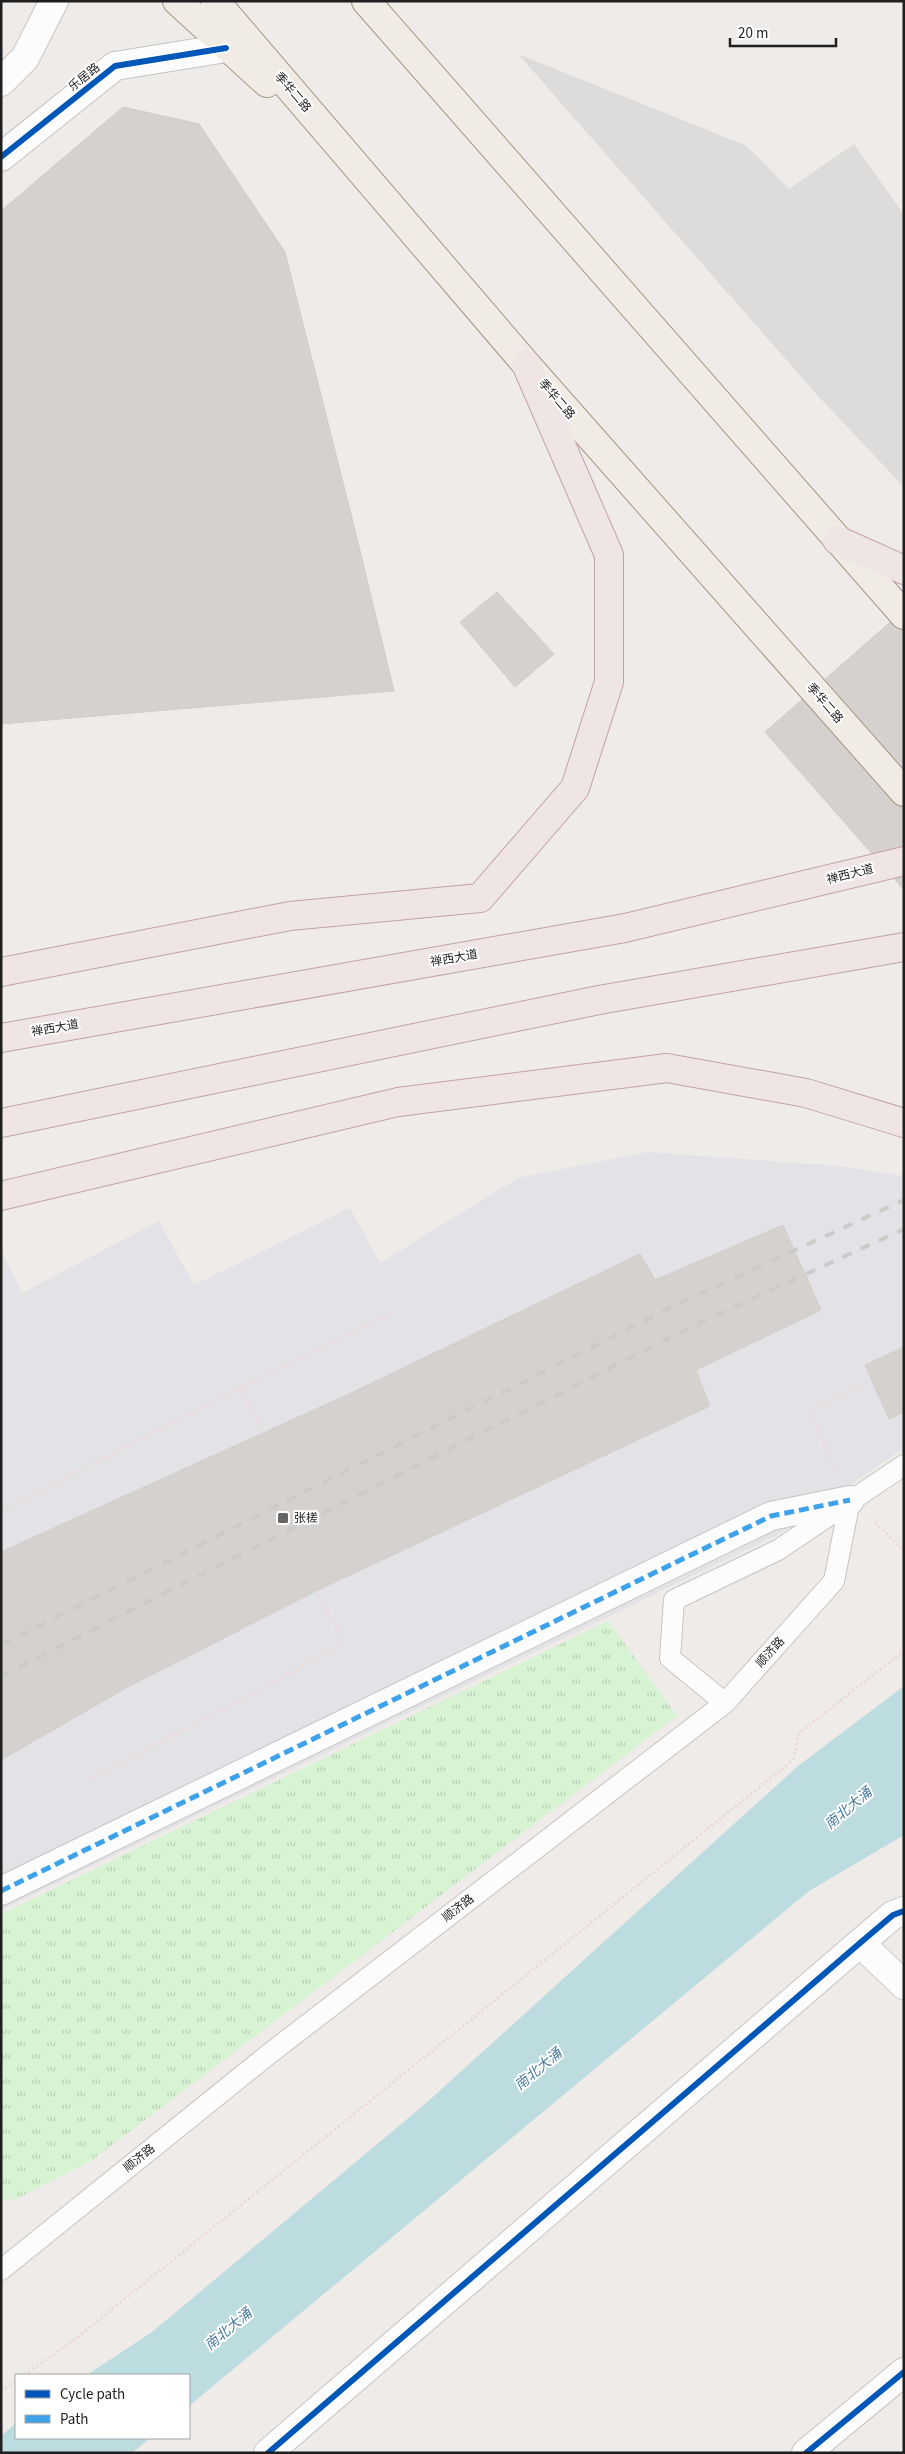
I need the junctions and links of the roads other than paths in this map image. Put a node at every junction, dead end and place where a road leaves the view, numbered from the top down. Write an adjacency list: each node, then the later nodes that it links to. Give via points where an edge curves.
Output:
1 (54, 1): 7 (street, via 24,58)
2 (177, 1): 6 (main road)
3 (215, 1): 9 (main road, 季华二路)
4 (366, 1): 8 (main road)
5 (390, 1): 8 (main road)
6 (226, 48): 9 (main road); 10 (street, 乐居路, via 115,66)
7 (1, 82)
8 (438, 85): 12 (main road)
9 (333, 139): 11 (main road, 季华二路)
10 (1, 157)
11 (526, 364): 15 (main road, 季华二路); 18 (highway, via 609,555 609,682 574,788 480,898 290,916)
12 (837, 540): 13 (highway); 14 (main road)
13 (904, 570)
14 (904, 615)
15 (904, 792)
16 (904, 861): 19 (highway, 禅西大道, via 625,928)
17 (904, 947): 20 (highway, via 600,1000)
18 (1, 972)
19 (1, 1038)
20 (1, 1122)
21 (904, 1123): 22 (highway, via 806,1093 667,1068 398,1102)
22 (1, 1196)
23 (904, 1465): 24 (lane)
24 (850, 1500): 25 (lane, 顺济路, via 834,1581); 25 (lane, via 778,1550 674,1600 670,1658); 26 (street, via 771,1516)
25 (725, 1703): 30 (lane, 顺济路, via 269,2054)
26 (1, 1891)
27 (904, 1910): 28 (street, via 893,1915)
28 (860, 1943): 29 (street); 32 (street)
29 (904, 1985)
30 (1, 2270)
31 (904, 2372): 33 (street)
32 (268, 2453)
33 (806, 2453)

